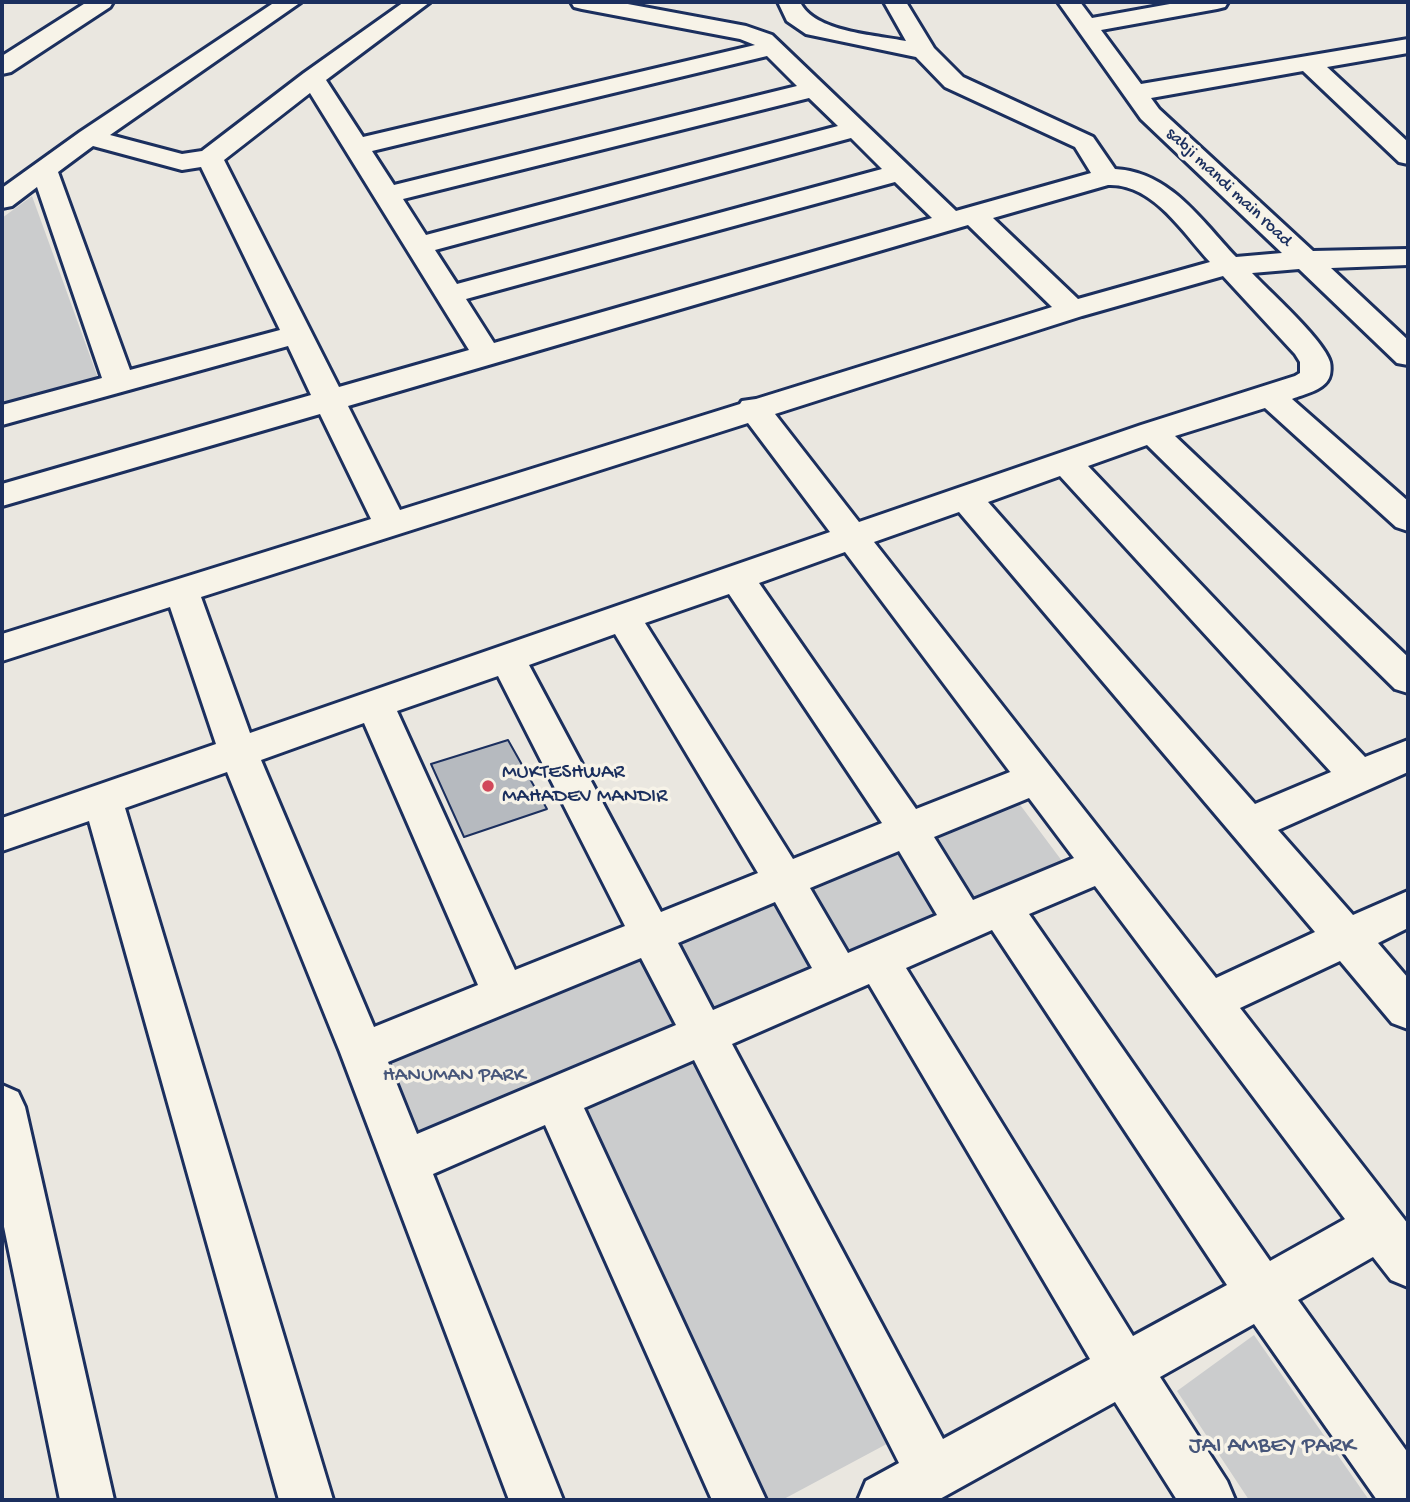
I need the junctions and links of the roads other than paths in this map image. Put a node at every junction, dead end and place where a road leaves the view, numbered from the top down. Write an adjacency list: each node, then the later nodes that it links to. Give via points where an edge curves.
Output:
1 (102, 2): 15 (street)
2 (290, 2): 20 (street)
3 (419, 2): 16 (street)
4 (582, 2): 9 (street)
5 (789, 2): 13 (street, via 795,16 814,29)
6 (895, 2): 13 (street)
7 (1069, 2): 10 (street, sabji mandi main road)
8 (1217, 2): 10 (street)
9 (675, 10): 12 (street, via 764,40)
10 (1096, 16): 18 (street, sabji mandi main road)
11 (1407, 47): 14 (street)
12 (772, 48): 17 (street); 21 (street)
13 (924, 52): 26 (street, via 954,82 1084,142)
14 (1309, 64): 18 (street); 22 (street)
15 (2, 67)
16 (313, 78): 21 (street); 23 (street)
17 (814, 89): 19 (street); 27 (street)
18 (1147, 92): 32 (street, sabji mandi main road, via 1150,114)
19 (855, 129): 25 (street); 30 (street)
20 (89, 137): 23 (street, via 182,162); 24 (street)
21 (356, 147): 27 (street)
22 (1408, 156)
23 (211, 158): 37 (street)
24 (44, 169): 28 (street); 40 (street)
25 (900, 172): 29 (street); 34 (street)
26 (1107, 177): 29 (street); 33 (street, via 1139,180 1161,193)
27 (386, 195): 30 (street)
28 (2, 200)
29 (963, 218): 35 (street); 38 (street)
30 (418, 246): 34 (street)
31 (1408, 257): 32 (street)
32 (1320, 261): 33 (street); 36 (street); 39 (street, sabji mandi main road)
33 (1229, 266): 35 (street); 41 (street, via 1315,362 1315,376 1306,383)
34 (449, 295): 38 (street)
35 (1072, 310): 43 (street)
36 (1408, 330)
37 (298, 334): 40 (street); 42 (street)
38 (487, 355): 42 (street)
39 (1408, 356)
40 (119, 383): 44 (street)
41 (1270, 396): 45 (street); 49 (street)
42 (331, 400): 47 (street); 50 (street)
43 (753, 408): 50 (street); 51 (street)
44 (2, 415)
45 (1152, 432): 46 (street); 57 (street)
46 (1065, 463): 48 (street); 61 (street)
47 (2, 495)
48 (965, 498): 51 (street); 64 (street)
49 (1408, 519)
50 (390, 523): 53 (street)
51 (852, 537): 52 (street); 62 (street)
52 (736, 578): 54 (street); 65 (street)
53 (182, 592): 55 (street); 59 (street)
54 (623, 617): 56 (street); 68 (street)
55 (2, 647)
56 (508, 658): 58 (street); 71 (street)
57 (1408, 679)
58 (375, 704): 59 (street); 74 (street)
59 (238, 752): 63 (street); 78 (street)
60 (1408, 755): 61 (street)
61 (1359, 776): 64 (street)
62 (1036, 778): 65 (street); 67 (street)
63 (103, 799): 66 (street); 88 (street)
64 (1248, 825): 72 (street)
65 (908, 830): 68 (street); 70 (street)
66 (2, 835)
67 (1102, 864): 70 (street); 75 (street)
68 (784, 880): 71 (street); 73 (street)
69 (1408, 909): 72 (street)
70 (983, 916): 73 (street); 83 (street)
71 (652, 934): 74 (street); 77 (street)
72 (1346, 937): 75 (street); 76 (street)
73 (858, 968): 77 (street); 84 (street)
74 (504, 995): 78 (street)
75 (1208, 1002): 82 (street)
76 (1408, 1009)
77 (704, 1034): 79 (street); 85 (street)
78 (362, 1052): 81 (street)
79 (556, 1097): 81 (street); 90 (street)
80 (2, 1107): 87 (street)
81 (404, 1163): 89 (street)
82 (1394, 1245): 83 (street)
83 (1263, 1294): 84 (street); 86 (street)
84 (1123, 1367): 85 (street); 91 (street)
85 (915, 1489)
86 (1408, 1498)
87 (87, 1500)
88 (306, 1500)
89 (536, 1500)
90 (739, 1500)
91 (1208, 1500)

